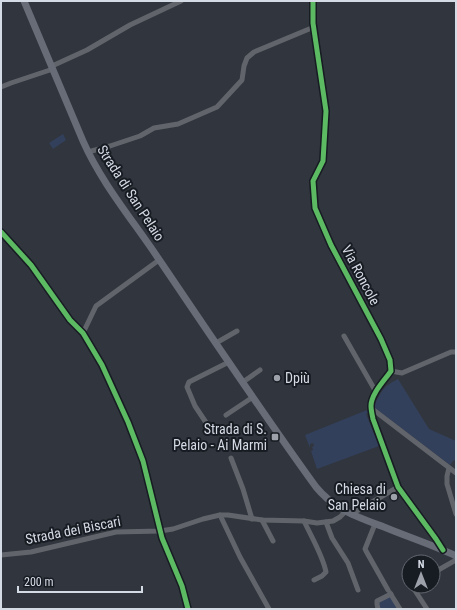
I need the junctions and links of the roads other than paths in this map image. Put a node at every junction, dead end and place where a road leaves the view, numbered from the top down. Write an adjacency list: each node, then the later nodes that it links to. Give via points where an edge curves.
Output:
1 (24, 1): 5 (main road, Strada di San Pelaio)
2 (181, 1): 5 (street, via 130,25)
3 (313, 1): 4 (street, Via Roncole)
4 (314, 27): 7 (street, via 254,52 247,58 242,80 216,107 178,124 154,128 140,136); 17 (street, Via Roncole, via 326,111 323,161 313,181 315,208 331,245 381,339 390,360)
5 (52, 68): 6 (street); 7 (main road, Strada di San Pelaio)
6 (1, 88)
7 (88, 152): 9 (main road, Strada di San Pelaio)
8 (1, 232): 11 (street, via 32,266 70,320)
9 (159, 260): 11 (street, via 96,306); 13 (main road, Strada di San Pelaio)
10 (237, 331): 13 (street)
11 (83, 333): 36 (street, via 102,365 128,422 143,461)
12 (344, 336): 19 (street)
13 (216, 344): 15 (main road, Strada di San Pelaio)
14 (456, 352): 17 (street, via 402,373)
15 (229, 362): 18 (main road, Strada di San Pelaio); 23 (street, via 189,382 188,387 196,406)
16 (260, 370): 18 (street)
17 (391, 371): 19 (street)
18 (243, 382): 20 (main road, Strada di San Pelaio)
19 (376, 392): 21 (street)
20 (253, 397): 22 (street); 28 (main road, Strada di San Pelaio, via 316,487 332,503)
21 (371, 408): 25 (street); 27 (street)
22 (226, 415)
23 (207, 424)
24 (230, 458): 31 (street, via 244,489)
25 (449, 468): 26 (street); 29 (street, via 447,484)
26 (456, 473)
27 (398, 487): 28 (street); 37 (street)
28 (349, 513): 34 (street); 35 (main road, Strada di San Pelaio)
29 (456, 514)
30 (220, 515): 31 (street); 36 (street, Strada dei Biscari); 50 (street)
31 (252, 519): 32 (street)
32 (262, 520): 33 (street); 38 (street)
33 (304, 522): 34 (street); 45 (street, via 326,572)
34 (326, 522): 46 (street, via 332,538 348,563)
35 (375, 524): 39 (main road, Strada di San Pelaio); 47 (street, via 366,551)
36 (160, 531): 41 (street, Strada dei Biscari, via 116,532 32,552); 49 (street, via 182,586)
37 (436, 539): 39 (street); 40 (street)
38 (273, 541)
39 (434, 546): 40 (main road, Strada di San Pelaio)
40 (443, 550): 42 (main road, Strada di San Pelaio)
41 (1, 555)
42 (456, 556)
43 (456, 560): 44 (street)
44 (441, 568)
45 (314, 580)
46 (358, 590)
47 (390, 592): 51 (street, via 377,601); 52 (street)
48 (417, 594): 53 (street)
49 (188, 609)
50 (269, 609)
51 (378, 609)
52 (400, 609)
53 (427, 609)

